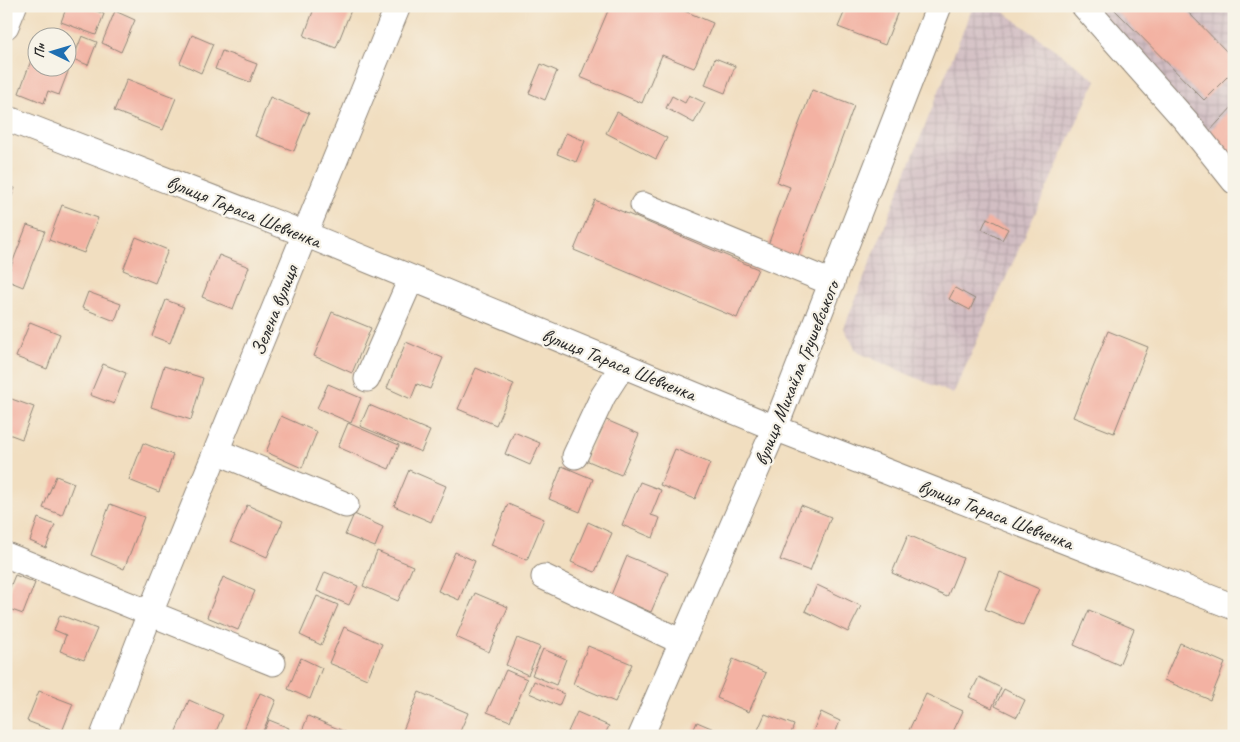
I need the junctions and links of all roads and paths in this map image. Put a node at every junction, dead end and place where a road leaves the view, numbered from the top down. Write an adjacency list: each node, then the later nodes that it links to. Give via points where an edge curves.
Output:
1 (14, 6): 5 (street)
2 (398, 6): 9 (street, Зелена вулиця)
3 (940, 6): 11 (street, вулиця Михайла Грушевського)
4 (1084, 6): 7 (street, via 1186,121)
5 (6, 26)
6 (6, 118): 9 (street, вулиця Тараса Шевченка)
7 (1234, 181)
8 (643, 205): 11 (street)
9 (305, 234): 10 (street, вулиця Тараса Шевченка); 15 (street, Зелена вулиця)
10 (411, 278): 12 (street, вулиця Тараса Шевченка); 13 (street)
11 (832, 283): 14 (street, вулиця Михайла Грушевського)
12 (623, 365): 14 (street, вулиця Тараса Шевченка); 16 (street, via 603,396)
13 (366, 380)
14 (775, 428): 20 (street, вулиця Тараса Шевченка); 22 (street, вулиця Михайла Грушевського)
15 (216, 451): 17 (street); 21 (street, Зелена вулиця)
16 (575, 456)
17 (346, 505)
18 (6, 555): 21 (street)
19 (544, 577): 22 (street)
20 (1234, 607)
21 (150, 613): 23 (street); 24 (street, Зелена вулиця)
22 (682, 642): 25 (street, вулиця Михайла Грушевського)
23 (273, 663)
24 (103, 736)
25 (641, 736)

